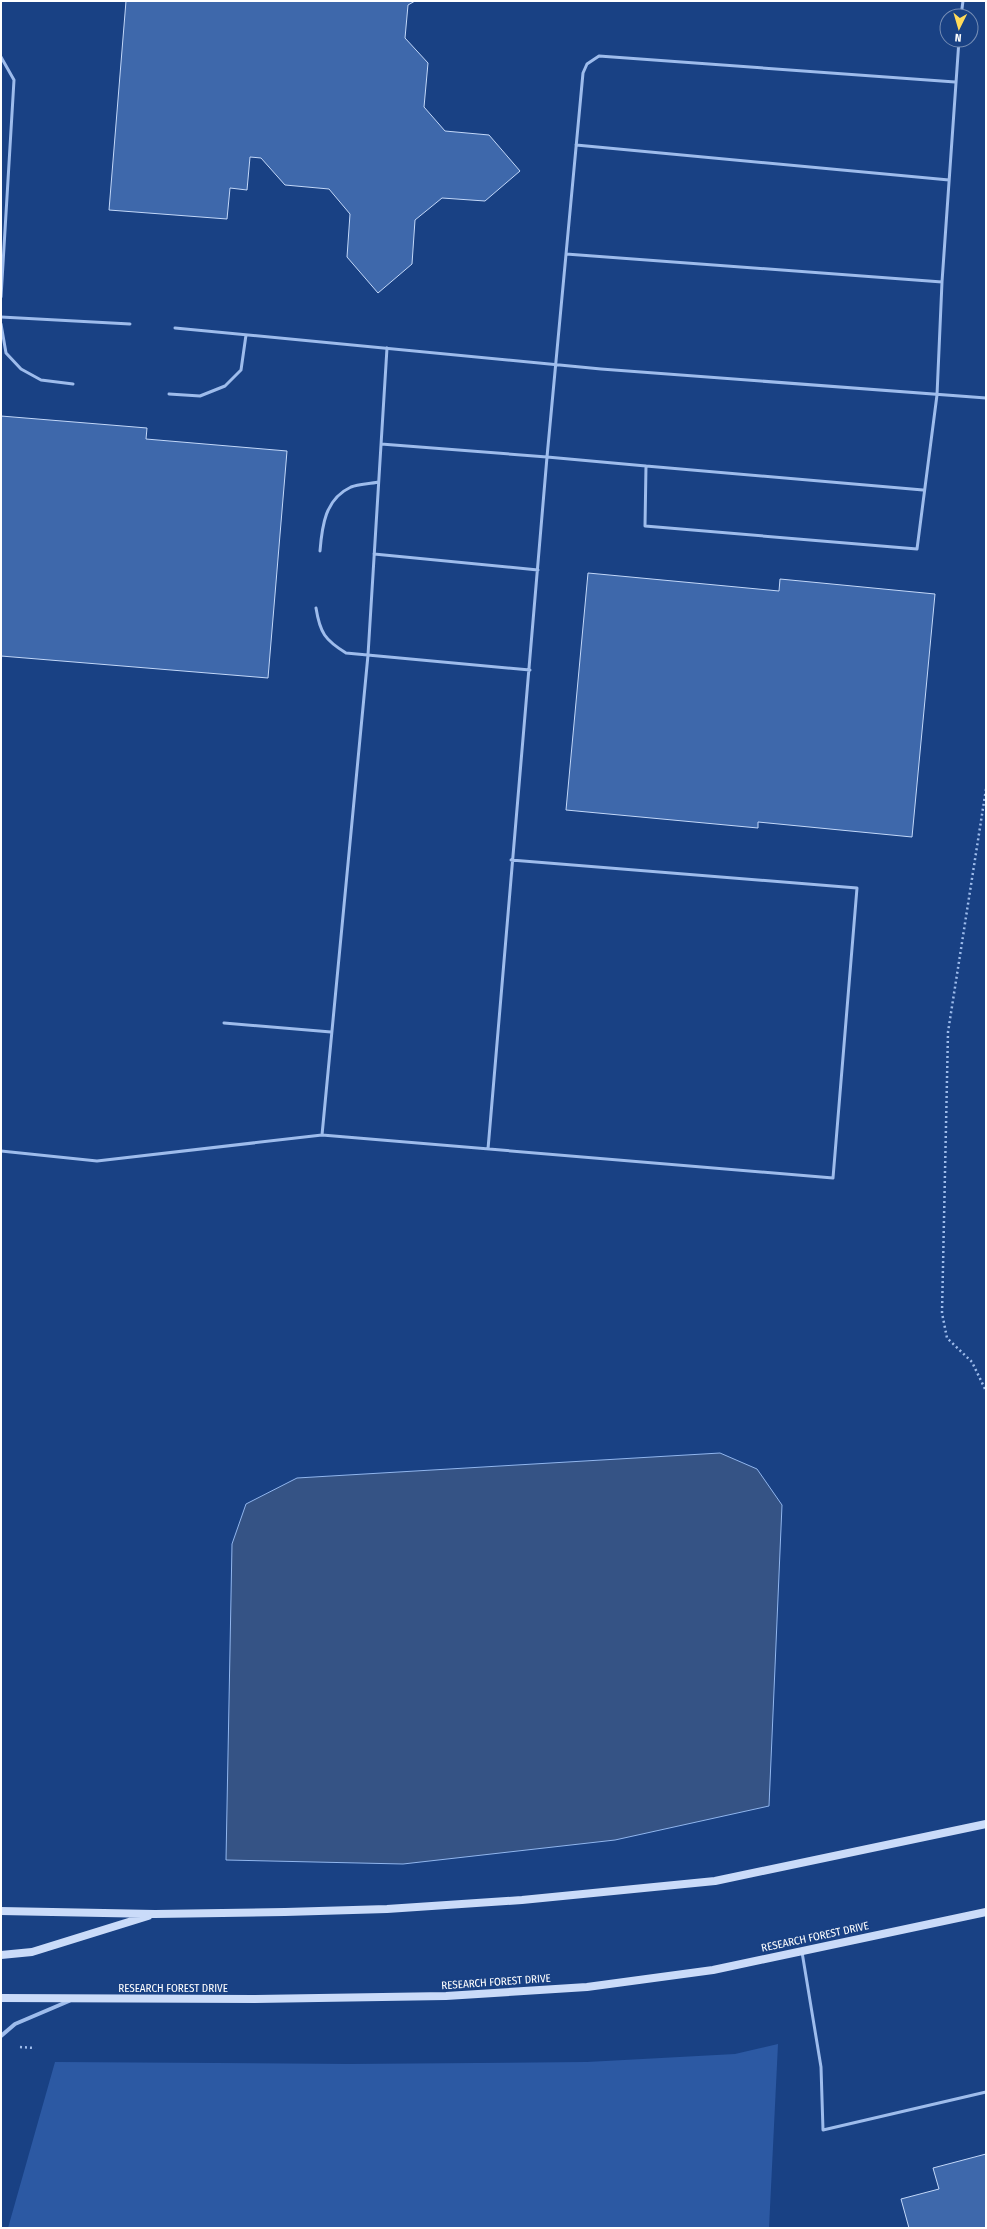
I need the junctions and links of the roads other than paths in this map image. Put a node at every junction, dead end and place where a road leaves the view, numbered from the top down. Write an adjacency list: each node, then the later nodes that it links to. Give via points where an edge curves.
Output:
1 (958, 48): 3 (lane)
2 (1, 57): 8 (lane, via 14,80)
3 (956, 82): 4 (lane, via 599,56 587,64 582,73); 5 (lane)
4 (576, 145): 5 (lane); 6 (lane)
5 (949, 180): 7 (lane)
6 (566, 254): 7 (lane); 15 (lane)
7 (942, 282): 18 (lane)
8 (1, 297)
9 (1, 317): 11 (lane)
10 (1, 324): 16 (lane, via 6,353 21,369 40,380)
11 (130, 324)
12 (175, 328): 13 (lane)
13 (246, 335): 14 (lane); 17 (lane, via 241,370 225,386 200,396)
14 (387, 348): 15 (lane); 20 (lane)
15 (556, 364): 18 (lane); 21 (lane)
16 (73, 384)
17 (169, 394)
18 (937, 395): 19 (lane); 24 (lane)
19 (986, 398)
20 (381, 444): 21 (lane); 23 (lane)
21 (548, 457): 22 (lane); 27 (lane)
22 (646, 466): 24 (lane); 24 (lane, via 645,526 653,527 916,549)
23 (378, 482): 25 (lane, via 351,487 335,499 322,521); 26 (lane)
24 (923, 490)
25 (320, 551)
26 (374, 554): 27 (lane); 29 (lane)
27 (538, 570): 30 (lane)
28 (316, 608): 29 (lane, via 319,626 329,642 346,653)
29 (368, 655): 30 (lane); 33 (lane)
30 (530, 670): 31 (lane)
31 (511, 860): 35 (lane); 35 (lane, via 857,888 833,1178)
32 (224, 1023): 33 (lane)
33 (331, 1032): 34 (lane)
34 (322, 1135): 35 (lane); 36 (lane, via 97,1161)
35 (488, 1149)
36 (1, 1151)
37 (986, 1824): 40 (main road, via 715,1881 387,1910)
38 (1, 1911): 40 (main road)
39 (986, 1912): 41 (main road, RESEARCH FOREST DRIVE)
40 (155, 1914): 42 (main road, via 32,1952)
41 (802, 1951): 44 (main road, RESEARCH FOREST DRIVE, via 713,1970 587,1987 462,1995 255,1999); 46 (lane, via 821,2067 823,2130)
42 (1, 1955)
43 (1, 1998): 44 (main road, RESEARCH FOREST DRIVE)
44 (76, 1998): 45 (street, via 15,2024)
45 (1, 2036)
46 (986, 2092)

